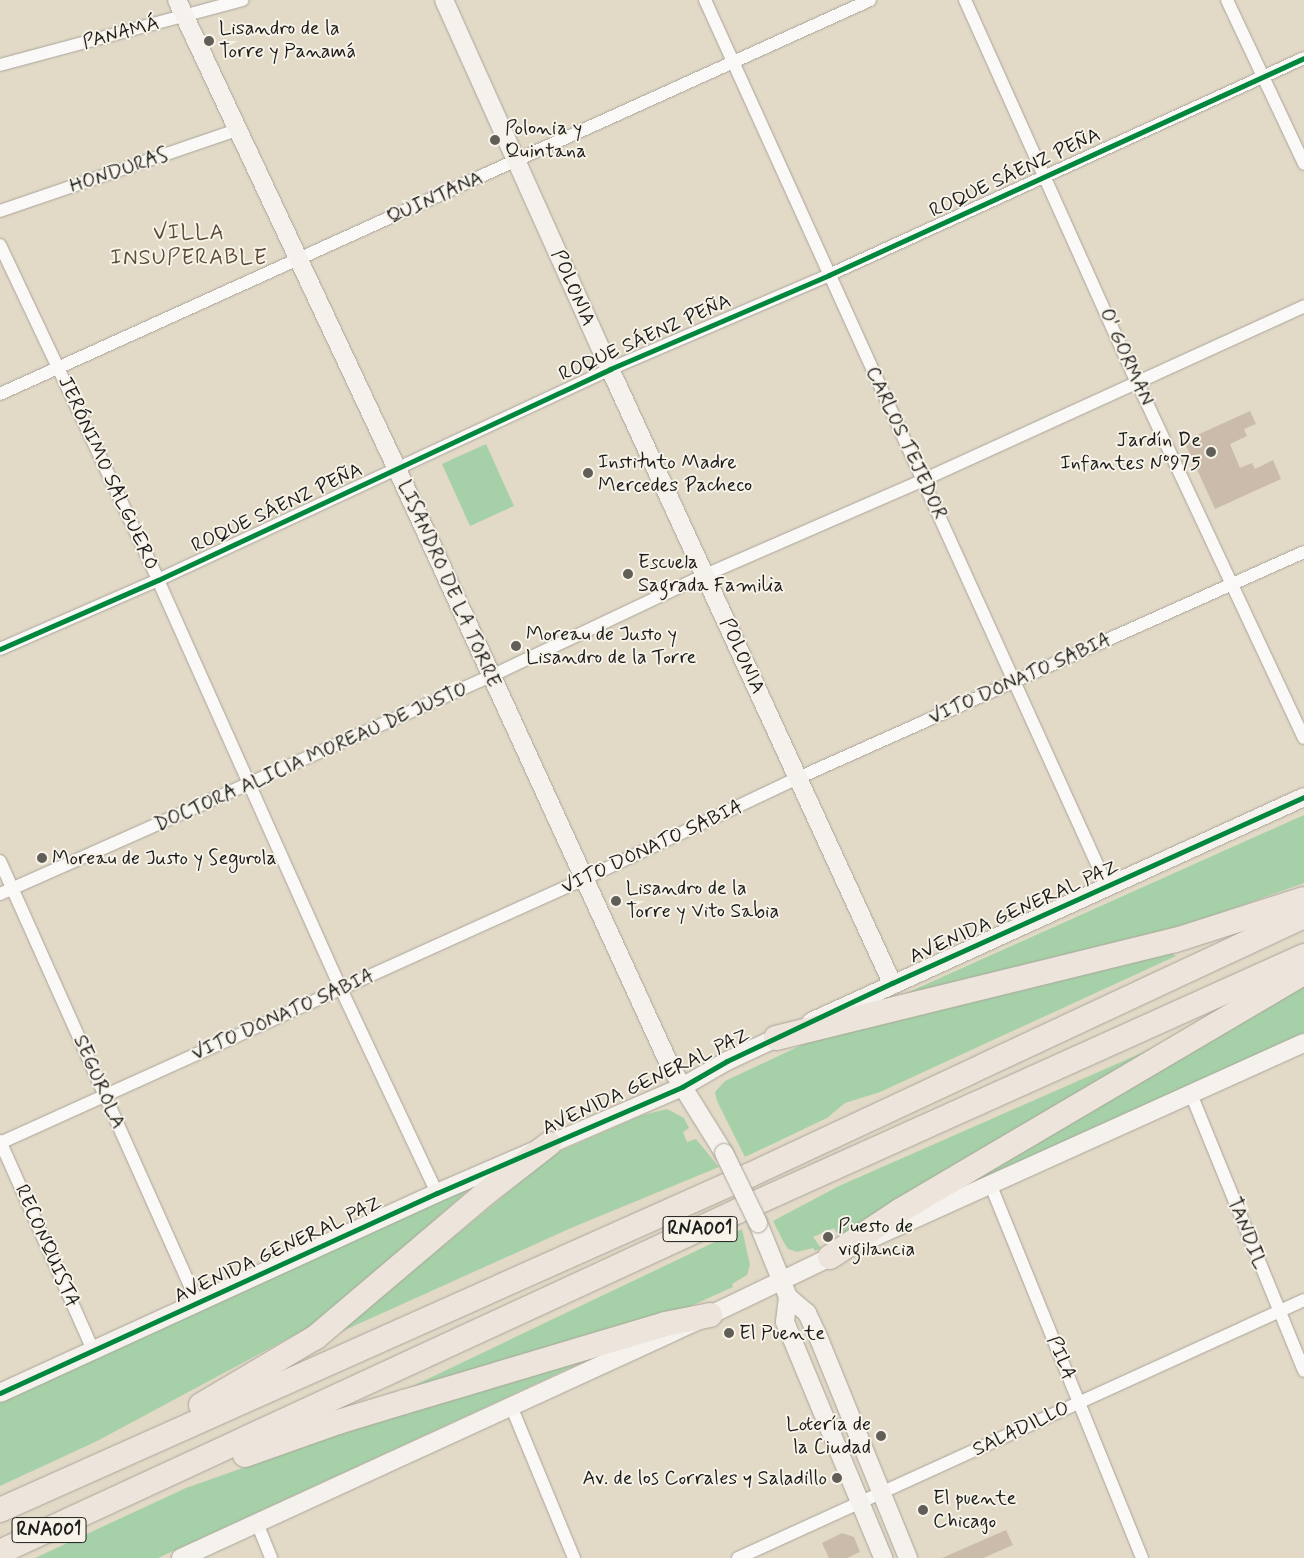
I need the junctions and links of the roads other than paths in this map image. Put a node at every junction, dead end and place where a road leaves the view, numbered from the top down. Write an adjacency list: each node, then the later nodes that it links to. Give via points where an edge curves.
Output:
1 (242, 0): 7 (street, PANAMÁ)
2 (444, 0): 13 (street, POLONIA)
3 (705, 0): 9 (street, CARLOS TEJEDOR)
4 (870, 0): 9 (street, QUINTANA)
5 (965, 0): 15 (street, O' GORMAN)
6 (1226, 0): 11 (street)
7 (181, 8): 10 (street, PANAMÁ); 12 (street, LISANDRO DE LA TORRE)
8 (1304, 58): 11 (street, ROQUE SÁENZ PEÑA)
9 (733, 62): 13 (street, QUINTANA); 19 (street, CARLOS TEJEDOR)
10 (0, 65)
11 (1263, 76): 14 (street); 15 (street, ROQUE SÁENZ PEÑA)
12 (238, 130): 16 (street, HONDURAS); 18 (street, LISANDRO DE LA TORRE)
13 (516, 162): 18 (street, QUINTANA); 22 (street, POLONIA)
14 (1304, 164)
15 (1045, 174): 19 (street, ROQUE SÁENZ PEÑA); 23 (street, O' GORMAN)
16 (0, 211)
17 (0, 245): 21 (street, JERÓNIMO SALGUERO)
18 (298, 258): 21 (street, QUINTANA); 25 (street, LISANDRO DE LA TORRE)
19 (829, 275): 22 (street, ROQUE SÁENZ PEÑA); 26 (street, CARLOS TEJEDOR)
20 (1304, 306): 23 (street, DOCTORA ALICIA MOREAU DE JUSTO)
21 (59, 367): 24 (street, QUINTANA); 29 (street, JERÓNIMO SALGUERO)
22 (610, 369): 25 (street, ROQUE SÁENZ PEÑA); 28 (street, POLONIA)
23 (1136, 382): 26 (street, DOCTORA ALICIA MOREAU DE JUSTO); 30 (street, O' GORMAN)
24 (0, 394)
25 (397, 469): 29 (street, ROQUE SÁENZ PEÑA); 32 (street, LISANDRO DE LA TORRE)
26 (923, 480): 28 (street, DOCTORA ALICIA MOREAU DE JUSTO); 33 (street, CARLOS TEJEDOR)
27 (1304, 552): 30 (street, VITO DONATO SABIA)
28 (705, 576): 32 (street, DOCTORA ALICIA MOREAU DE JUSTO); 35 (street, POLONIA)
29 (158, 580): 31 (street, ROQUE SÁENZ PEÑA); 36 (street, JERÓNIMO SALGUERO)
30 (1232, 583): 33 (street, VITO DONATO SABIA); 34 (street, O' GORMAN)
31 (0, 649)
32 (491, 676): 36 (street, DOCTORA ALICIA MOREAU DE JUSTO); 39 (street, LISANDRO DE LA TORRE)
33 (1015, 682): 35 (street, VITO DONATO SABIA); 40 (street, CARLOS TEJEDOR)
34 (1304, 738)
35 (798, 778): 39 (street, VITO DONATO SABIA); 47 (street, POLONIA)
36 (250, 784): 41 (street, DOCTORA ALICIA MOREAU DE JUSTO); 48 (street, JERÓNIMO SALGUERO)
37 (1304, 797): 40 (street, AVENIDA GENERAL PAZ)
38 (0, 861): 41 (street, SEGUROLA)
39 (584, 879): 48 (street, VITO DONATO SABIA); 51 (street, LISANDRO DE LA TORRE)
40 (1108, 886): 47 (street, AVENIDA GENERAL PAZ)
41 (13, 889): 42 (street, DOCTORA ALICIA MOREAU DE JUSTO); 53 (street, SEGUROLA)
42 (0, 894)
43 (1304, 900): 49 (highway, via 1176,940)
44 (1304, 916): 70 (highway, RNA001, via 750,1175)
45 (1304, 956): 73 (highway, RNA001, via 738,1210)
46 (1304, 973): 58 (highway, via 901,1210)
47 (892, 983): 49 (street, AVENIDA GENERAL PAZ)
48 (341, 989): 53 (street, VITO DONATO SABIA); 57 (street, JERÓNIMO SALGUERO)
49 (776, 1038): 51 (street, AVENIDA GENERAL PAZ)
50 (1304, 1043): 52 (street)
51 (682, 1087): 55 (street, AVENIDA GENERAL PAZ); 59 (street, LISANDRO DE LA TORRE, bridge, via 724,1153)
52 (1190, 1094): 56 (street); 63 (street, TANDIL)
53 (106, 1095): 54 (street, VITO DONATO SABIA); 62 (street, SEGUROLA)
54 (0, 1142): 65 (street, RECONQUISTA)
55 (549, 1144): 57 (street, AVENIDA GENERAL PAZ); 70 (highway, via 486,1192 316,1337)
56 (991, 1186): 58 (street); 68 (street, PILA)
57 (437, 1193): 62 (street, AVENIDA GENERAL PAZ)
58 (830, 1256): 59 (street)
59 (781, 1280): 60 (street, LISANDRO DE LA TORRE); 64 (street)
60 (788, 1297): 71 (street, via 807,1313); 72 (street, via 785,1322)
61 (1304, 1300): 63 (street, SALADILLO)
62 (198, 1303): 65 (street, AVENIDA GENERAL PAZ)
63 (1280, 1311): 66 (street, TANDIL); 68 (street, SALADILLO)
64 (710, 1315): 69 (street); 73 (highway, via 665,1324 338,1422)
65 (94, 1350): 67 (street, AVENIDA GENERAL PAZ)
66 (1304, 1371)
67 (0, 1393)
68 (1080, 1403): 71 (street, SALADILLO); 83 (street, PILA)
69 (511, 1406): 75 (street); 79 (street)
70 (97, 1465): 74 (highway, RNA001)
71 (881, 1494): 72 (street, SALADILLO); 82 (street)
72 (860, 1502): 80 (street, SALADILLO); 81 (street)
73 (98, 1507): 76 (highway, RNA001)
74 (0, 1510)
75 (257, 1523): 77 (street); 78 (street)
76 (0, 1552)
77 (181, 1558)
78 (272, 1558)
79 (574, 1558)
80 (738, 1558)
81 (883, 1558)
82 (908, 1558)
83 (1142, 1558)

